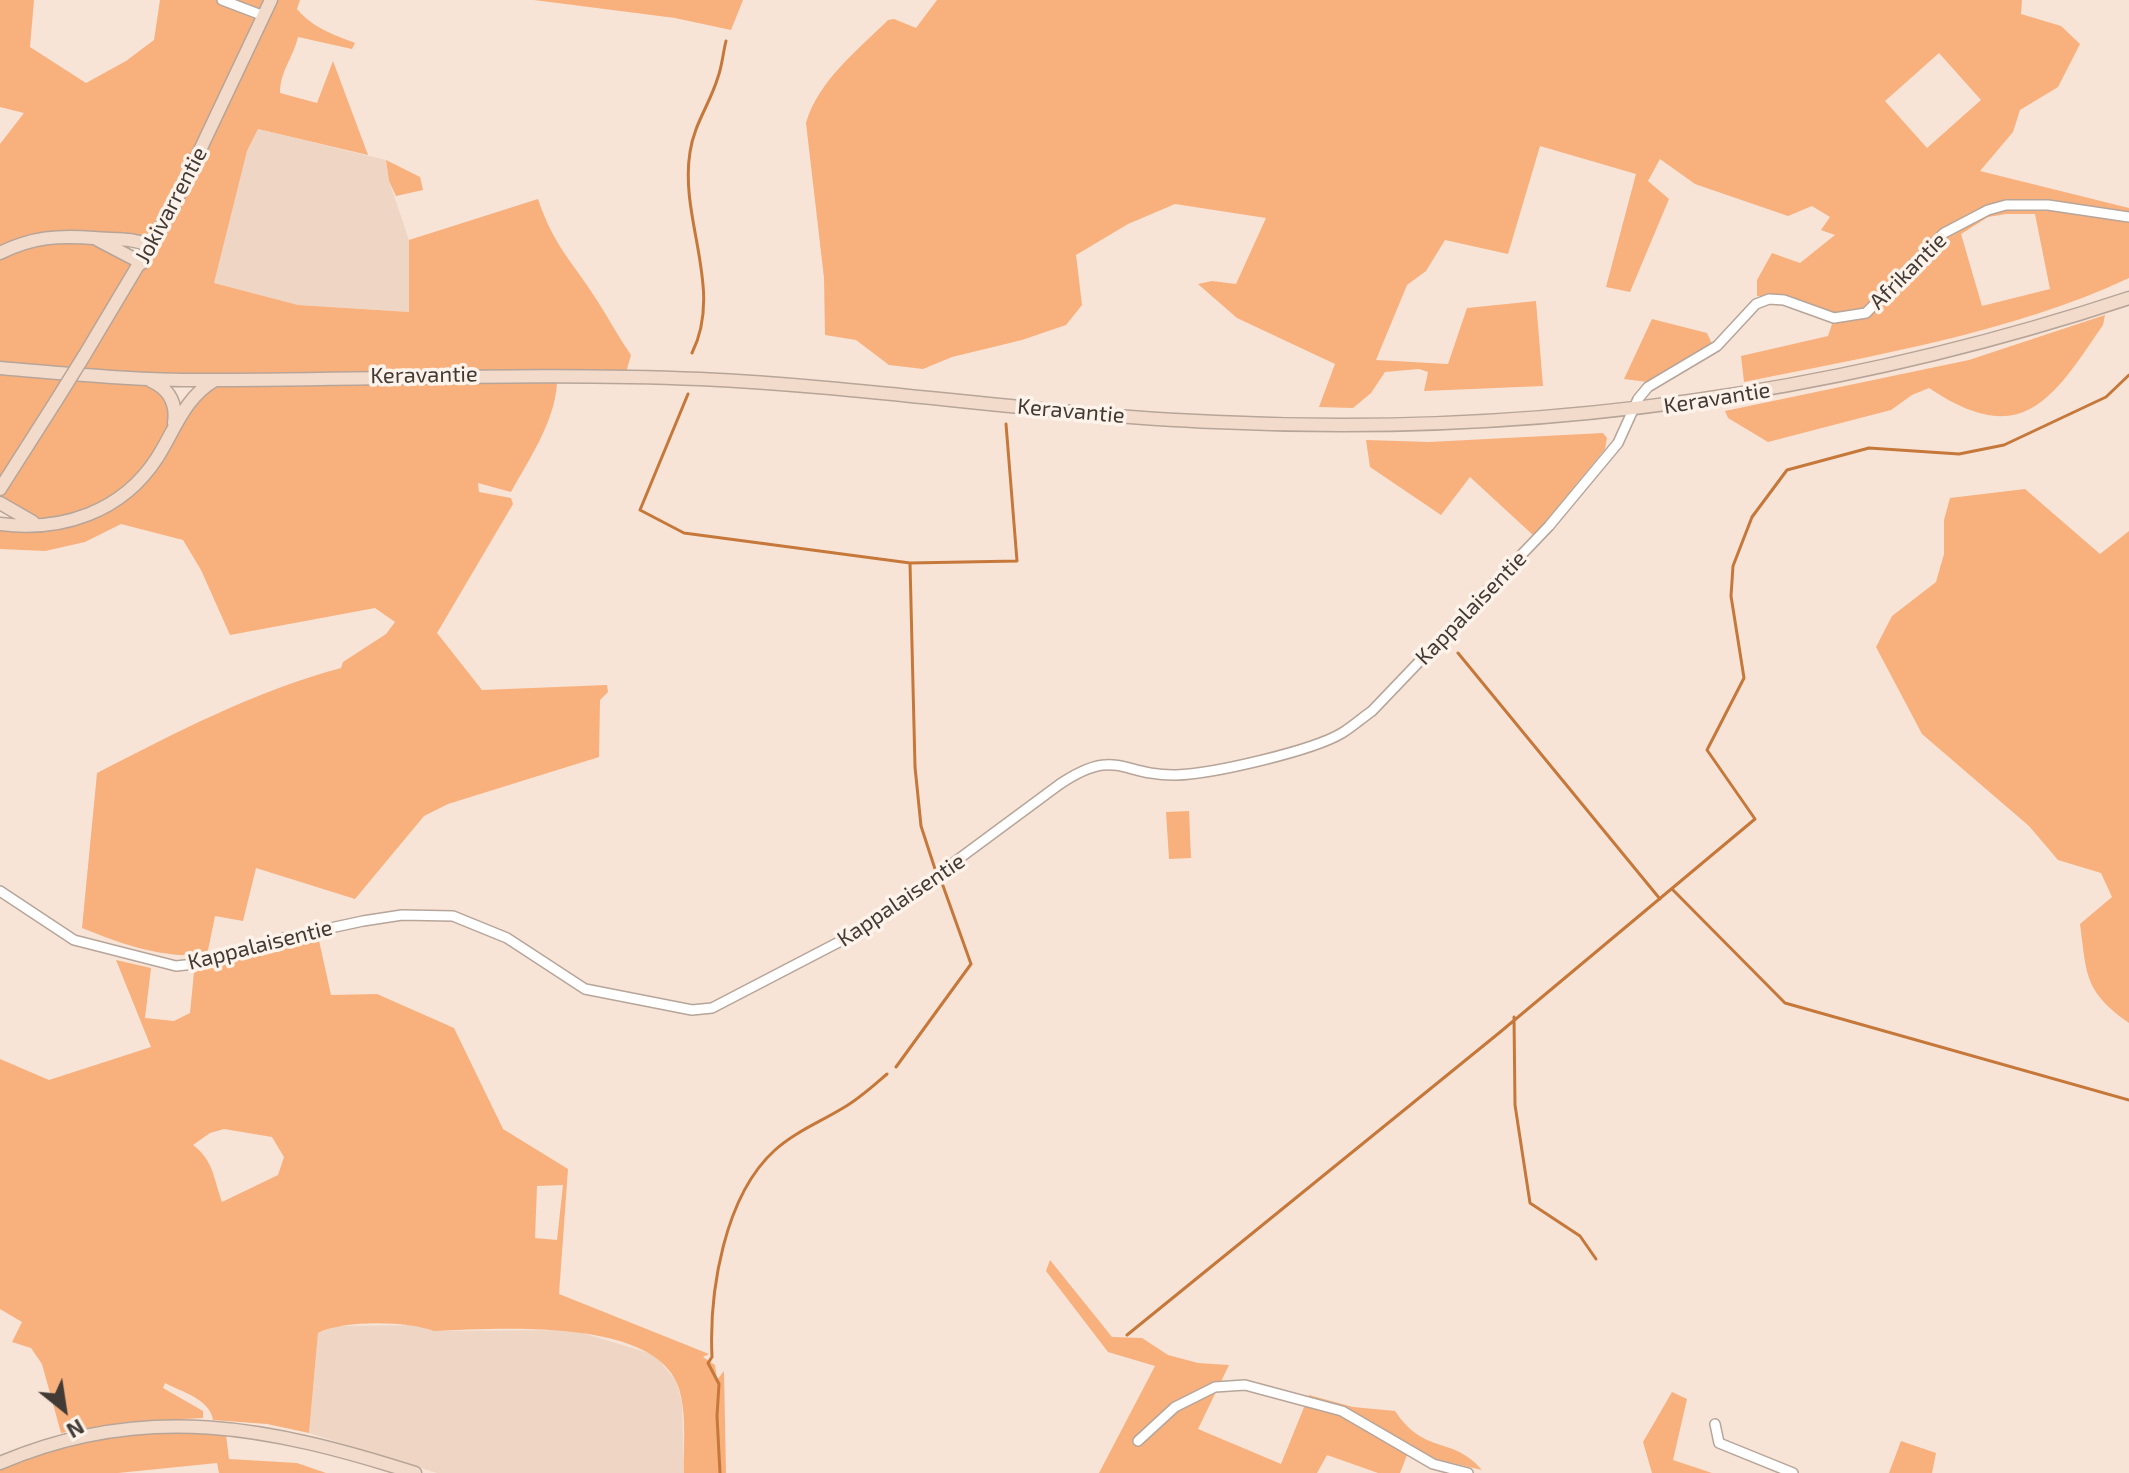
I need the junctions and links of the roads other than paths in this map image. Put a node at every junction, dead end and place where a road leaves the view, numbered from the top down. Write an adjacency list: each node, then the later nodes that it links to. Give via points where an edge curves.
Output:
1 (222, 0): 3 (street)
2 (271, 0): 3 (main road, Jokivarrentie)
3 (264, 16): 6 (main road, Jokivarrentie)
4 (2129, 217): 13 (street, Afrikantie, via 2048,205 1988,210 1928,245 1866,313 1834,318 1775,299 1756,304 1717,346 1648,387)
5 (93, 238): 6 (main road, via 125,238); 7 (main road, via 41,238); 8 (main road)
6 (151, 246): 8 (main road, Jokivarrentie)
7 (0, 253)
8 (142, 263): 15 (main road, Jokivarrentie, bridge)
9 (2129, 298): 13 (main road, Keravantie, via 1891,365)
10 (0, 368): 11 (main road, Keravantie)
11 (148, 379): 12 (main road, Keravantie); 14 (main road, via 171,396)
12 (215, 380): 13 (main road, Keravantie, via 485,374 668,378 1089,413 1310,425 1453,425); 14 (main road, via 199,391)
13 (1633, 410): 19 (street, Kappalaisentie, via 1618,443 1505,575 1372,711 1341,733 1200,773 1171,775 1110,762 1088,767 864,929 712,1008 692,1010 585,989 507,938 453,916 363,921 176,966 74,940)
14 (174, 427): 18 (main road, via 157,458 123,496 90,515)
15 (0, 489)
16 (0, 503): 18 (main road)
17 (0, 524): 18 (main road)
18 (40, 524)
19 (0, 891)
20 (1715, 1424): 25 (street, via 1719,1443)
21 (1138, 1441): 24 (street, via 1175,1407 1215,1387 1245,1385 1342,1411 1433,1464)
22 (0, 1463): 23 (main road, via 82,1435 193,1424 299,1439)
23 (415, 1473)
24 (1468, 1473)
25 (1793, 1473)

